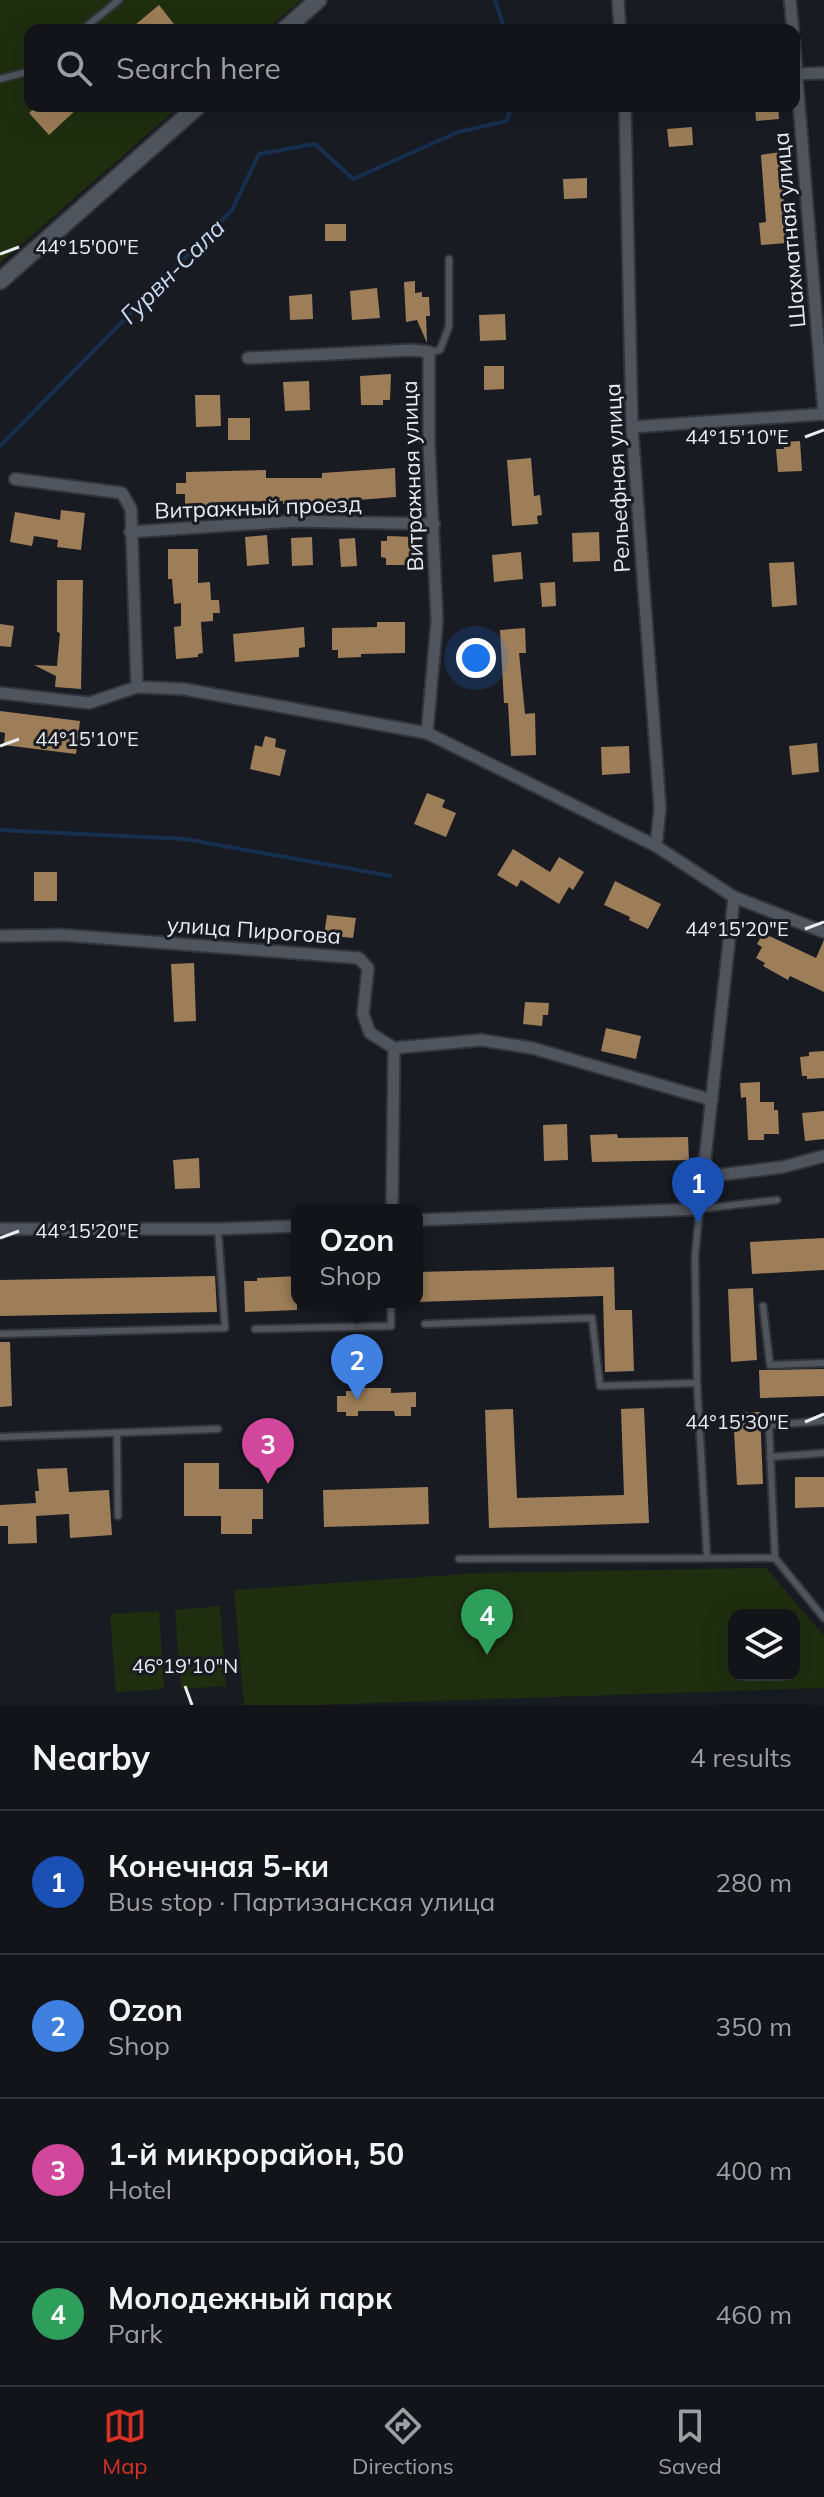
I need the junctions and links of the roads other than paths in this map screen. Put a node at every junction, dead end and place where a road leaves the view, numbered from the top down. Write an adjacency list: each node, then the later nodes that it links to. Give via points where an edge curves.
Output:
1 (119, 0): 5 (lane)
2 (318, 0): 6 (main road)
3 (618, 0): 7 (street)
4 (790, 0): 8 (street)
5 (89, 24)
6 (291, 24)
7 (620, 24)
8 (792, 24)
9 (24, 73): 12 (lane)
10 (824, 73): 11 (street)
11 (800, 74)
12 (0, 79)
13 (191, 112): 17 (main road)
14 (625, 112): 21 (street, Рельефная улица)
15 (798, 112): 20 (street, Шахматная улица)
16 (449, 259): 18 (lane, via 449,326 440,350)
17 (0, 281)
18 (429, 352): 19 (street, Витражная улица); 23 (street, Витражная улица)
19 (248, 358)
20 (824, 415): 21 (street)
21 (632, 427): 28 (street, Рельефная улица, via 660,808)
22 (15, 479): 24 (street, via 122,493 131,509)
23 (434, 524): 24 (street, Витражный проезд, via 295,521); 27 (street, Витражная улица, via 437,620)
24 (130, 532): 25 (street)
25 (137, 687): 26 (street, via 89,703); 27 (street, via 184,689)
26 (0, 693)
27 (427, 733): 28 (street)
28 (656, 846): 29 (street)
29 (734, 897): 30 (street); 33 (street)
30 (824, 932)
31 (0, 936): 32 (street, улица Пирогова, via 63,935 359,958 368,968 363,1014 370,1033)
32 (394, 1048): 33 (street, via 481,1040 532,1048); 37 (street)
33 (712, 1100): 35 (street)
34 (824, 1156): 35 (street)
35 (703, 1177): 38 (lane)
36 (777, 1200): 38 (lane)
37 (392, 1204)
38 (699, 1209): 39 (street); 49 (lane)
39 (423, 1220)
40 (291, 1226): 42 (street)
41 (0, 1229): 42 (street)
42 (218, 1229): 47 (lane, via 225,1328)
43 (763, 1306): 48 (lane, via 770,1365)
44 (391, 1308): 46 (lane, via 391,1326)
45 (425, 1324): 49 (lane, via 592,1318 600,1386)
46 (255, 1329)
47 (0, 1334)
48 (824, 1363)
49 (697, 1383): 57 (lane)
50 (824, 1421): 55 (lane, via 769,1425)
51 (218, 1429): 52 (lane)
52 (117, 1434): 53 (lane); 56 (lane)
53 (0, 1437)
54 (824, 1453): 55 (lane)
55 (770, 1457): 58 (lane)
56 (118, 1516)
57 (707, 1557): 58 (lane); 59 (lane)
58 (775, 1558): 60 (lane)
59 (459, 1559)
60 (824, 1618)

